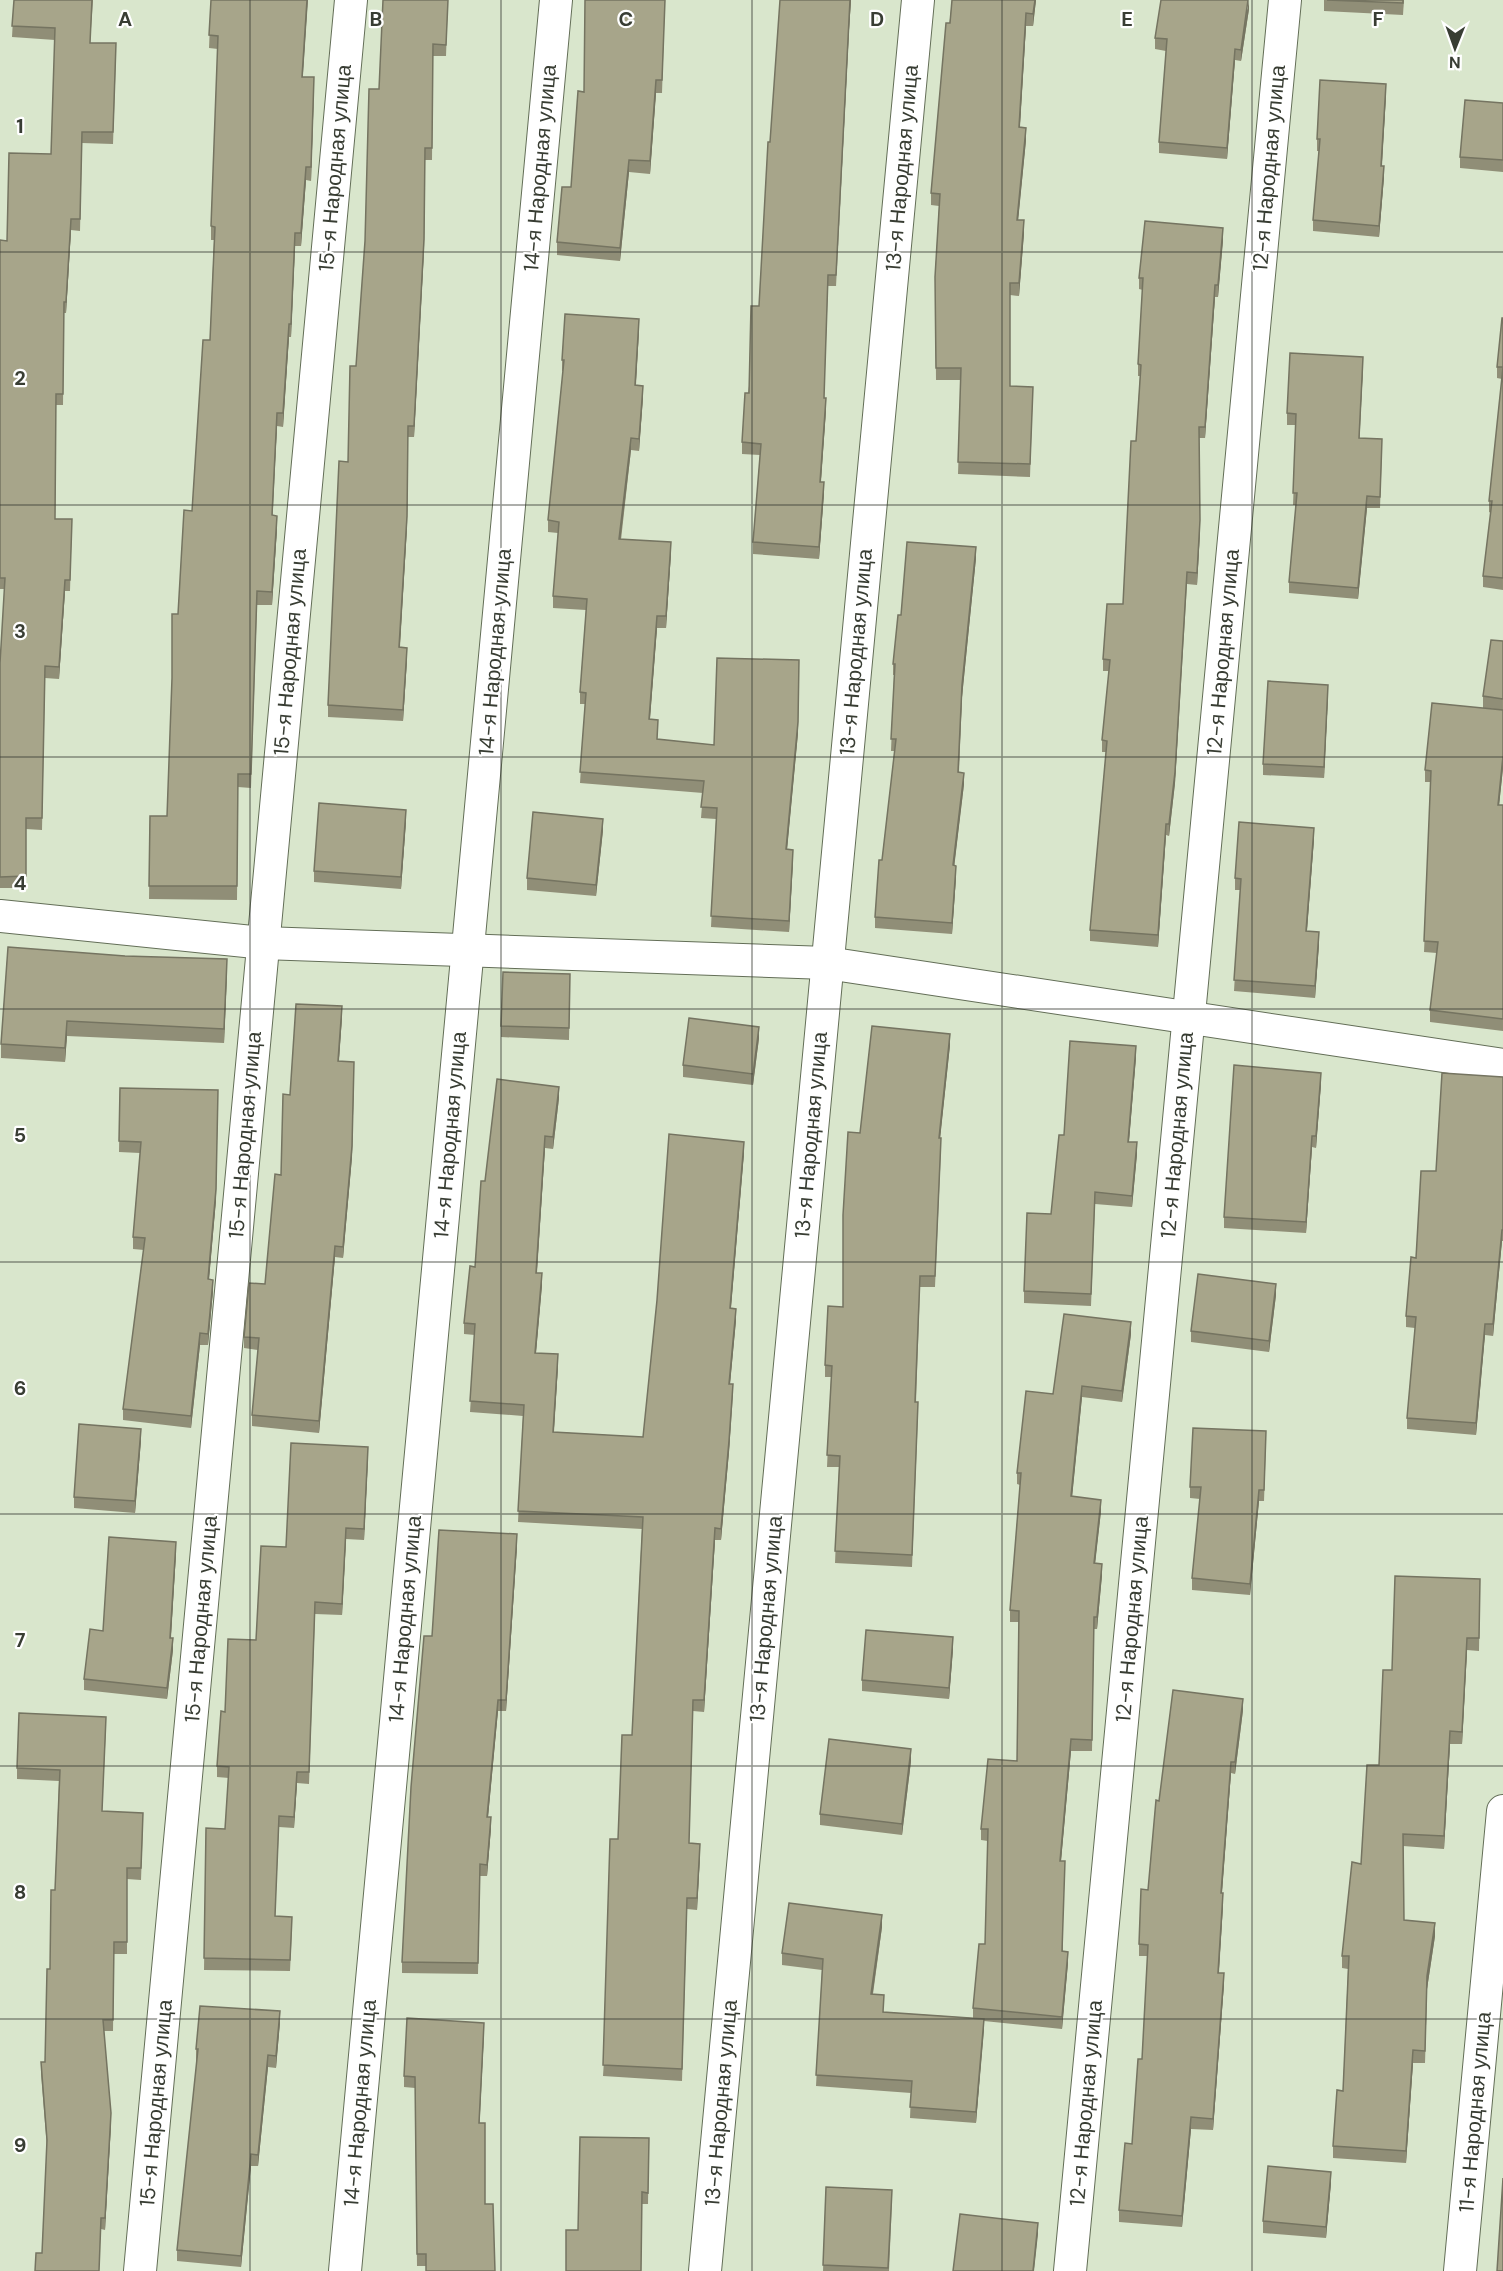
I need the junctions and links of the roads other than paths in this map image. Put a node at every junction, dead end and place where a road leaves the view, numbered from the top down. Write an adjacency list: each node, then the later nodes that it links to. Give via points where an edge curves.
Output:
1 (351, 0): 6 (street, 15-я Народная улица)
2 (556, 0): 7 (street, 14-я Народная улица)
3 (918, 0): 8 (street, 13-я Народная улица)
4 (1285, 0): 9 (street, 12-я Народная улица)
5 (0, 916): 6 (street)
6 (263, 943): 7 (street); 12 (street, 15-я Народная улица)
7 (467, 951): 8 (street); 13 (street, 14-я Народная улица)
8 (827, 963): 9 (street); 14 (street, 13-я Народная улица)
9 (1189, 1017): 10 (street); 15 (street, 12-я Народная улица)
10 (1503, 1065)
11 (1503, 1811): 16 (street, 11-я Народная улица)
12 (140, 2271)
13 (345, 2271)
14 (705, 2271)
15 (1071, 2271)
16 (1460, 2271)

